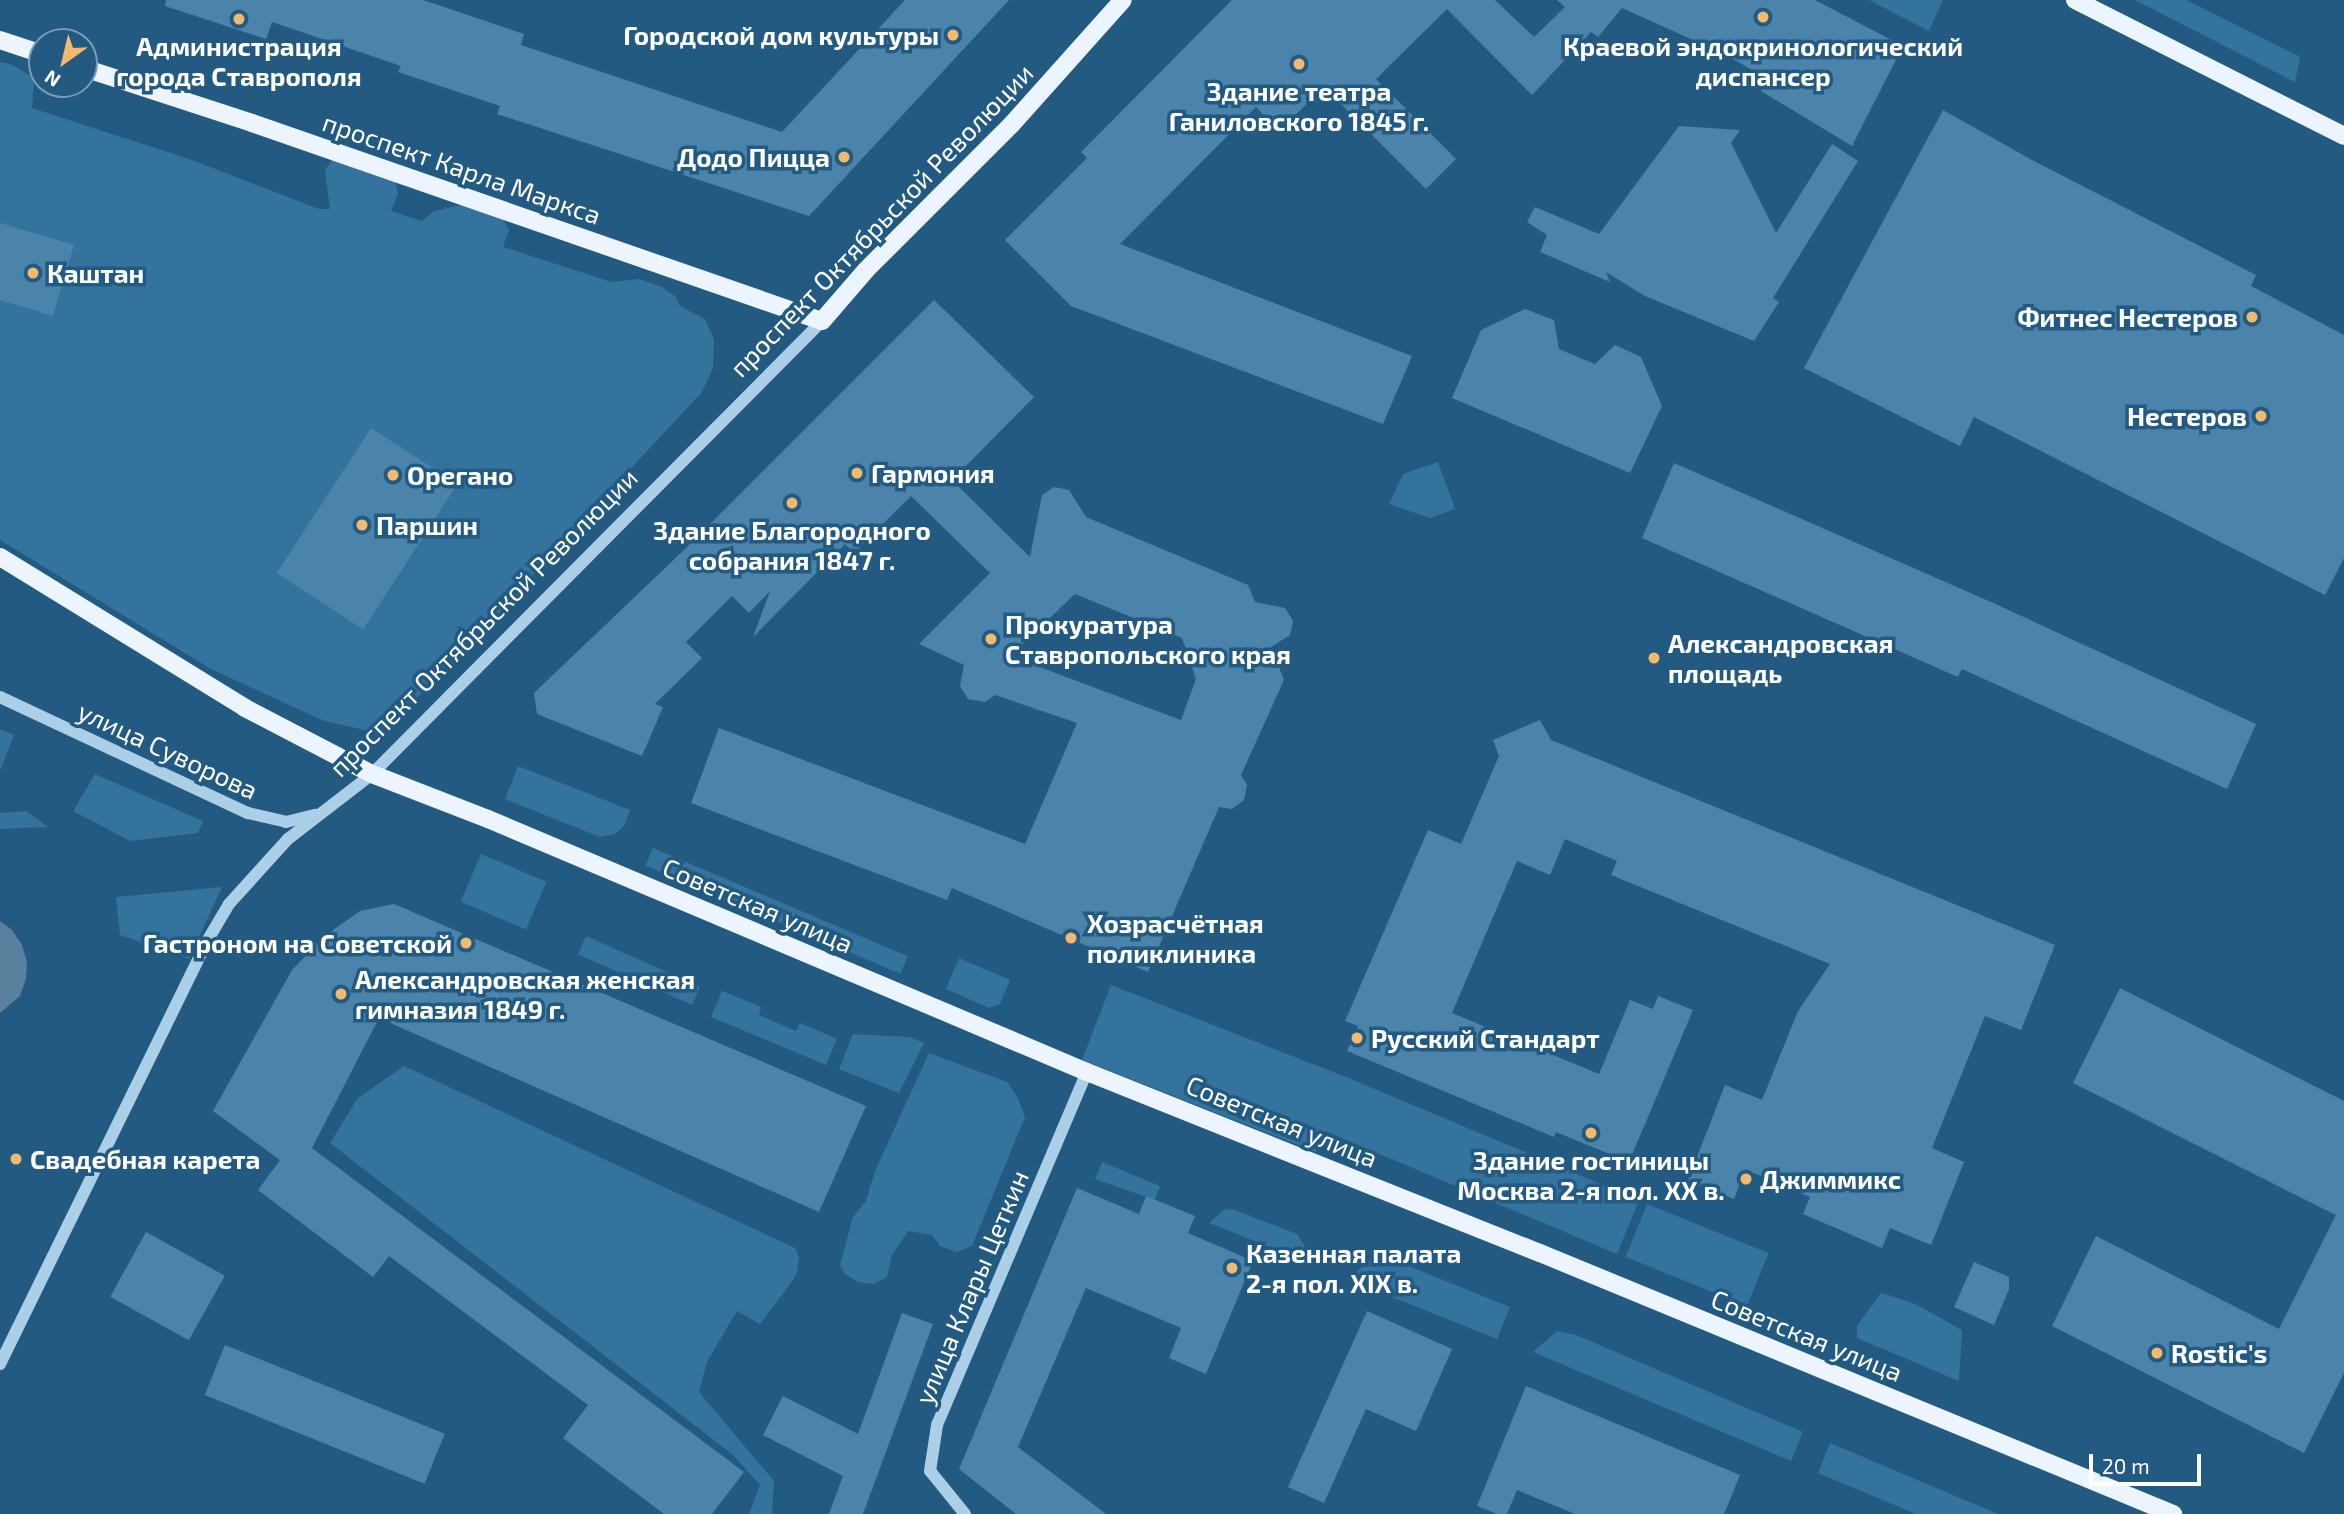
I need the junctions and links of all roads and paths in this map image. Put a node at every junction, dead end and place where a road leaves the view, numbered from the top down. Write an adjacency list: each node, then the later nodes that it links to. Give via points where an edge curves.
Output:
1 (1123, 0): 7 (main road, проспект Октябрьской Революции, via 1012,124 866,270)
2 (2075, 0): 6 (main road)
3 (0, 40): 4 (main road)
4 (28, 49)
5 (98, 72): 7 (main road, проспект Карла Маркса)
6 (2344, 136)
7 (822, 321): 10 (street, проспект Октябрьской Революции)
8 (0, 556): 10 (main road, via 245,708)
9 (0, 697): 11 (street, улица Суворова, via 265,819 286,822)
10 (372, 774): 11 (street, проспект Октябрьской Революции); 12 (main road, Советская улица)
11 (321, 813): 13 (street, проспект Октябрьской Революции, via 288,839 229,904)
12 (1087, 1072): 14 (street, улица Клары Цеткин, via 937,1425 930,1471); 15 (main road, Советская улица)
13 (0, 1364)
14 (965, 1514)
15 (2173, 1514)

